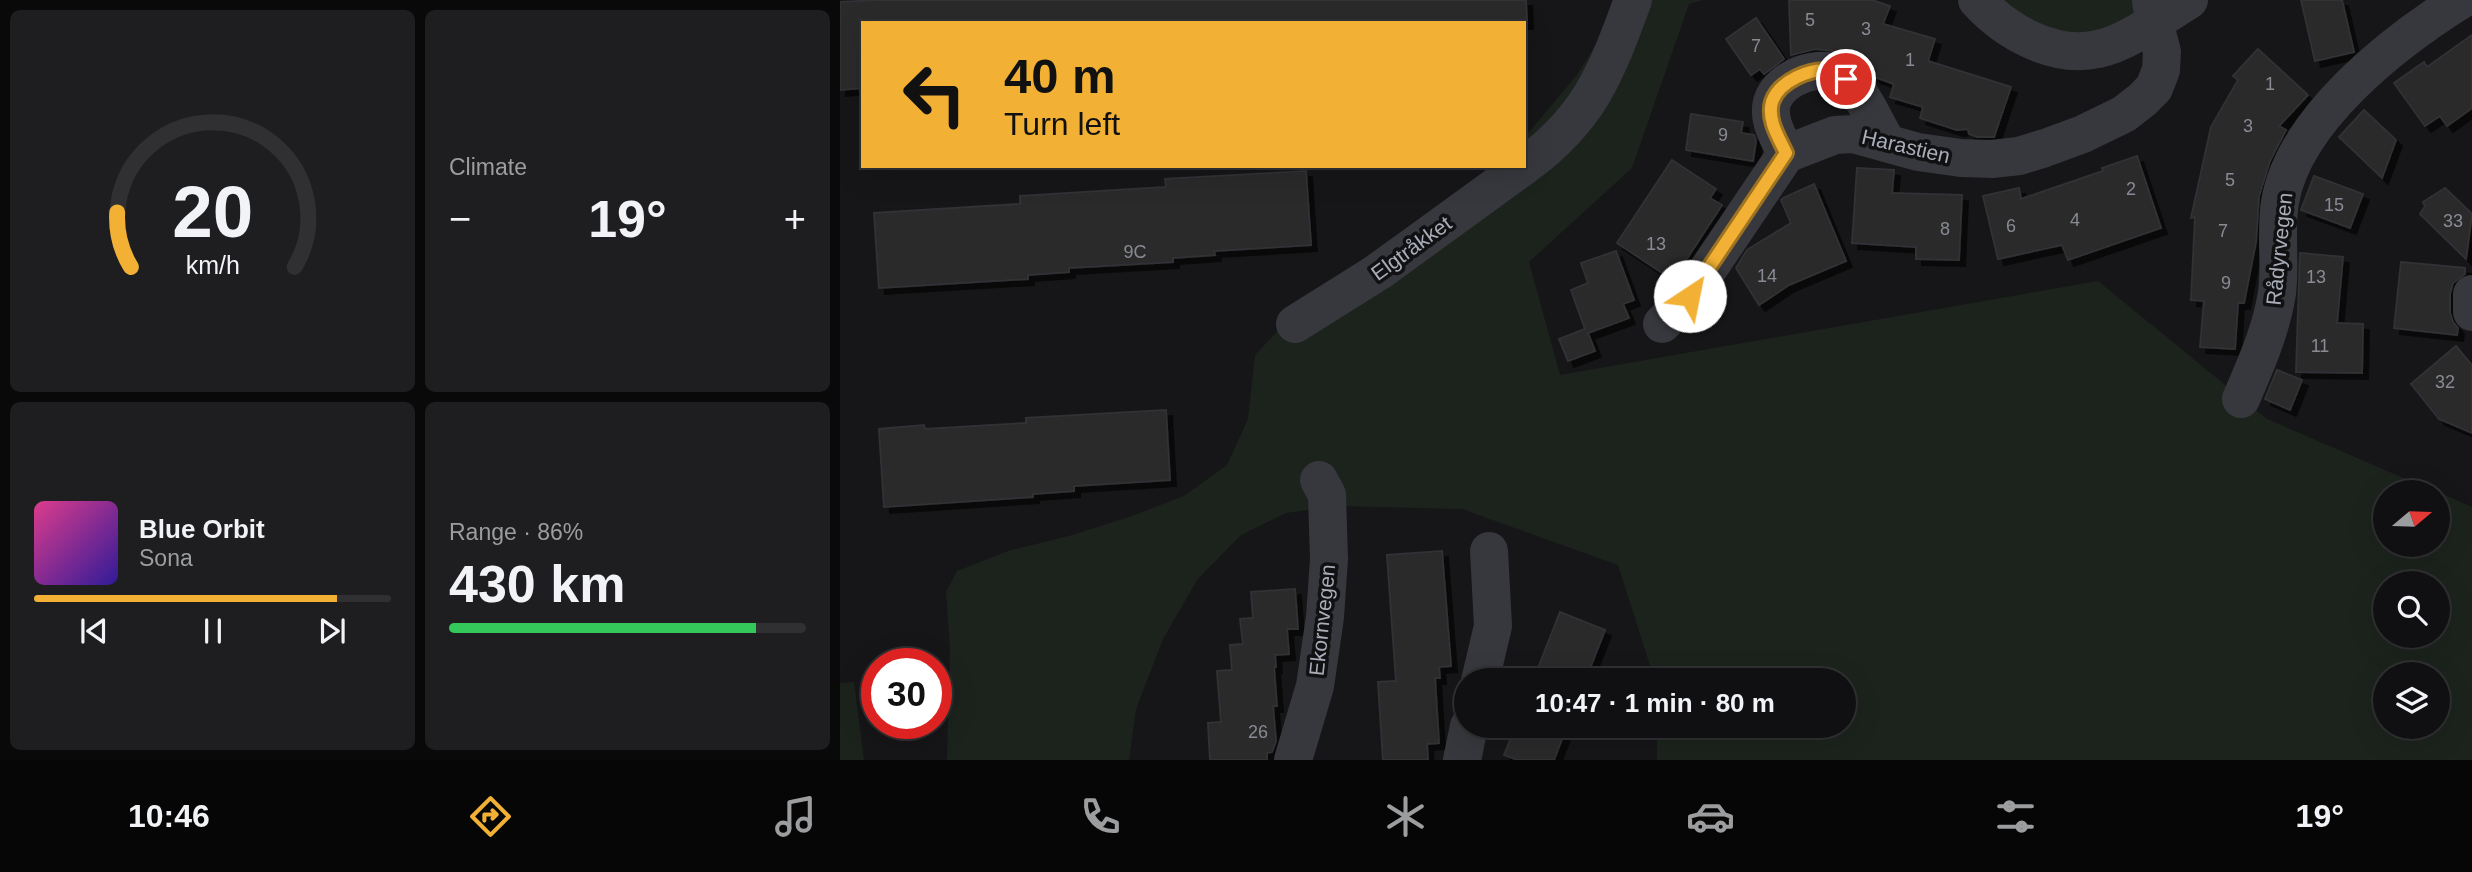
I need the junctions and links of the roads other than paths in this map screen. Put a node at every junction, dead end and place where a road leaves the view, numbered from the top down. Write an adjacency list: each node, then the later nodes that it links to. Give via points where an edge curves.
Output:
1 (1633, 0): 8 (street, Elgtråkket, via 1596,90 1552,146)
2 (1977, 0): 5 (street, via 2007,27 2038,42 2076,50 2098,49 2120,40)
3 (2189, 0): 5 (street)
4 (2461, 0): 14 (street, Rådyrvegen, via 2387,51 2356,80 2323,116 2291,165 2280,202 2277,291 2268,334)
5 (2152, 11): 6 (street, Harastien, via 2162,52 2154,88 2123,114 2083,134 2019,156 1992,159 1950,157)
6 (1887, 143): 7 (street, Harastien, via 1853,134 1835,135); 7 (street, via 1846,79 1834,71 1819,70 1787,83 1772,103 1774,130)
7 (1786, 153): 13 (street, via 1690,296)
8 (1526, 165)
9 (1521, 168): 12 (street, Elgtråkket, via 1378,272)
10 (2472, 295): 11 (street)
11 (2472, 312)
12 (1295, 324)
13 (1662, 324)
14 (2241, 399)
15 (1319, 480): 19 (street, Ekornvegen, via 1327,495 1325,617 1315,687)
16 (1489, 551): 17 (street, via 1493,626)
17 (1483, 668)
18 (1467, 738): 20 (street)
19 (1293, 760)
20 (1462, 760)

